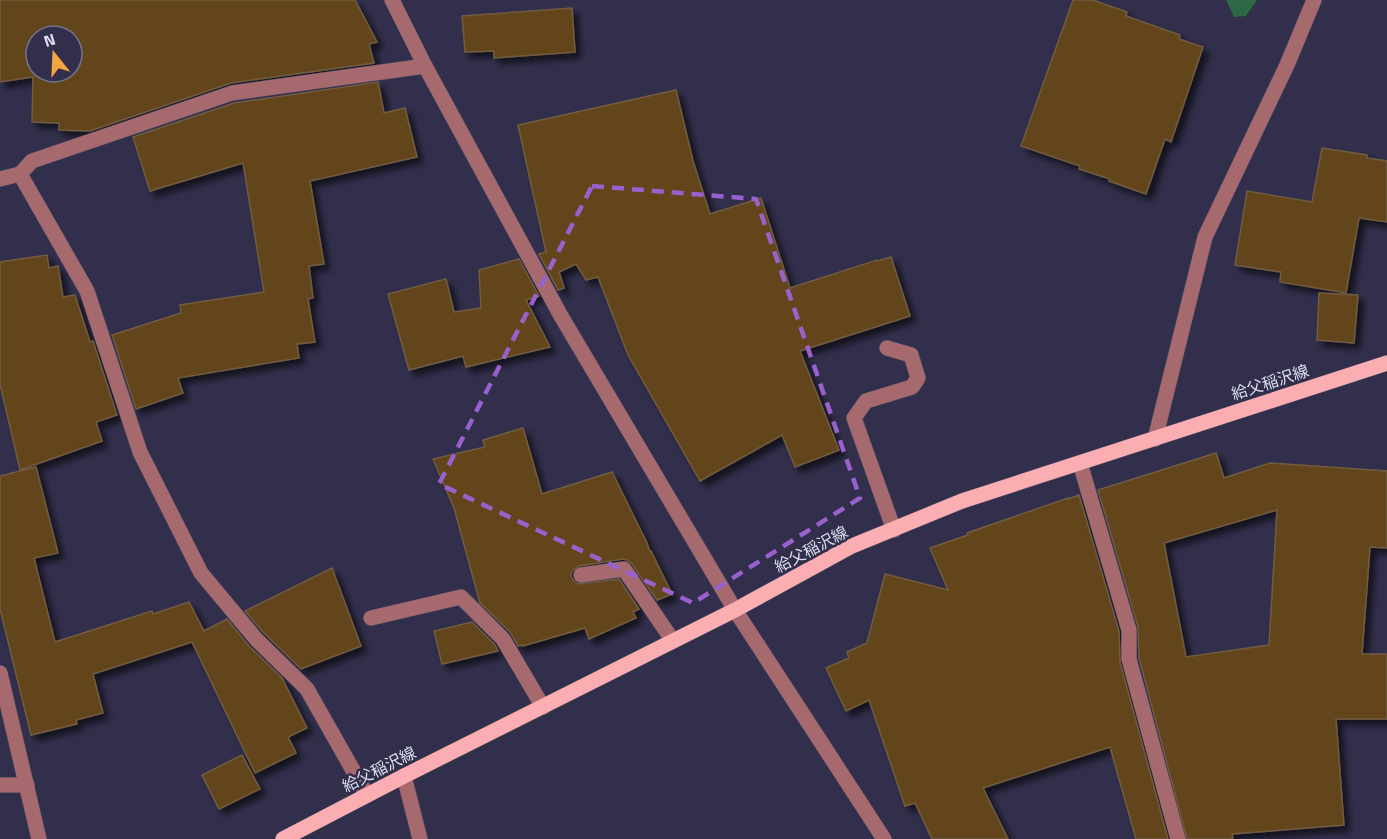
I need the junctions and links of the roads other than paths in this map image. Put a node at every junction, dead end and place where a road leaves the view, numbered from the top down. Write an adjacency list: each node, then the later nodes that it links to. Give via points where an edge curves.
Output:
1 (392, 0): 3 (street)
2 (1314, 0): 8 (street, via 1205,237)
3 (425, 66): 4 (street, via 232,93 32,161); 12 (street, via 561,316)
4 (20, 174): 5 (street); 20 (street, via 87,291 140,452 201,573 256,639 307,689)
5 (0, 179)
6 (887, 348): 10 (street, via 911,355 918,378 912,387 866,401 854,418)
7 (1387, 363): 8 (main road, 給父稲沢線)
8 (1155, 439): 9 (main road, 給父稲沢線)
9 (1080, 463): 10 (main road, 給父稲沢線, via 962,501); 25 (street, via 1129,630 1129,659)
10 (894, 530): 12 (main road, 給父稲沢線, via 852,546)
11 (581, 575): 14 (street, via 624,569)
12 (735, 610): 14 (main road, 給父稲沢線); 24 (street)
13 (371, 618): 16 (street, via 461,597 503,639)
14 (673, 641): 16 (main road, 給父稲沢線)
15 (0, 673): 19 (street)
16 (543, 707): 17 (main road, 給父稲沢線)
17 (404, 776): 20 (main road, 給父稲沢線); 23 (street)
18 (0, 785): 19 (street)
19 (27, 785): 21 (street)
20 (367, 795): 22 (main road, 給父稲沢線)
21 (39, 839)
22 (283, 839)
23 (420, 839)
24 (884, 839)
25 (1178, 839)

